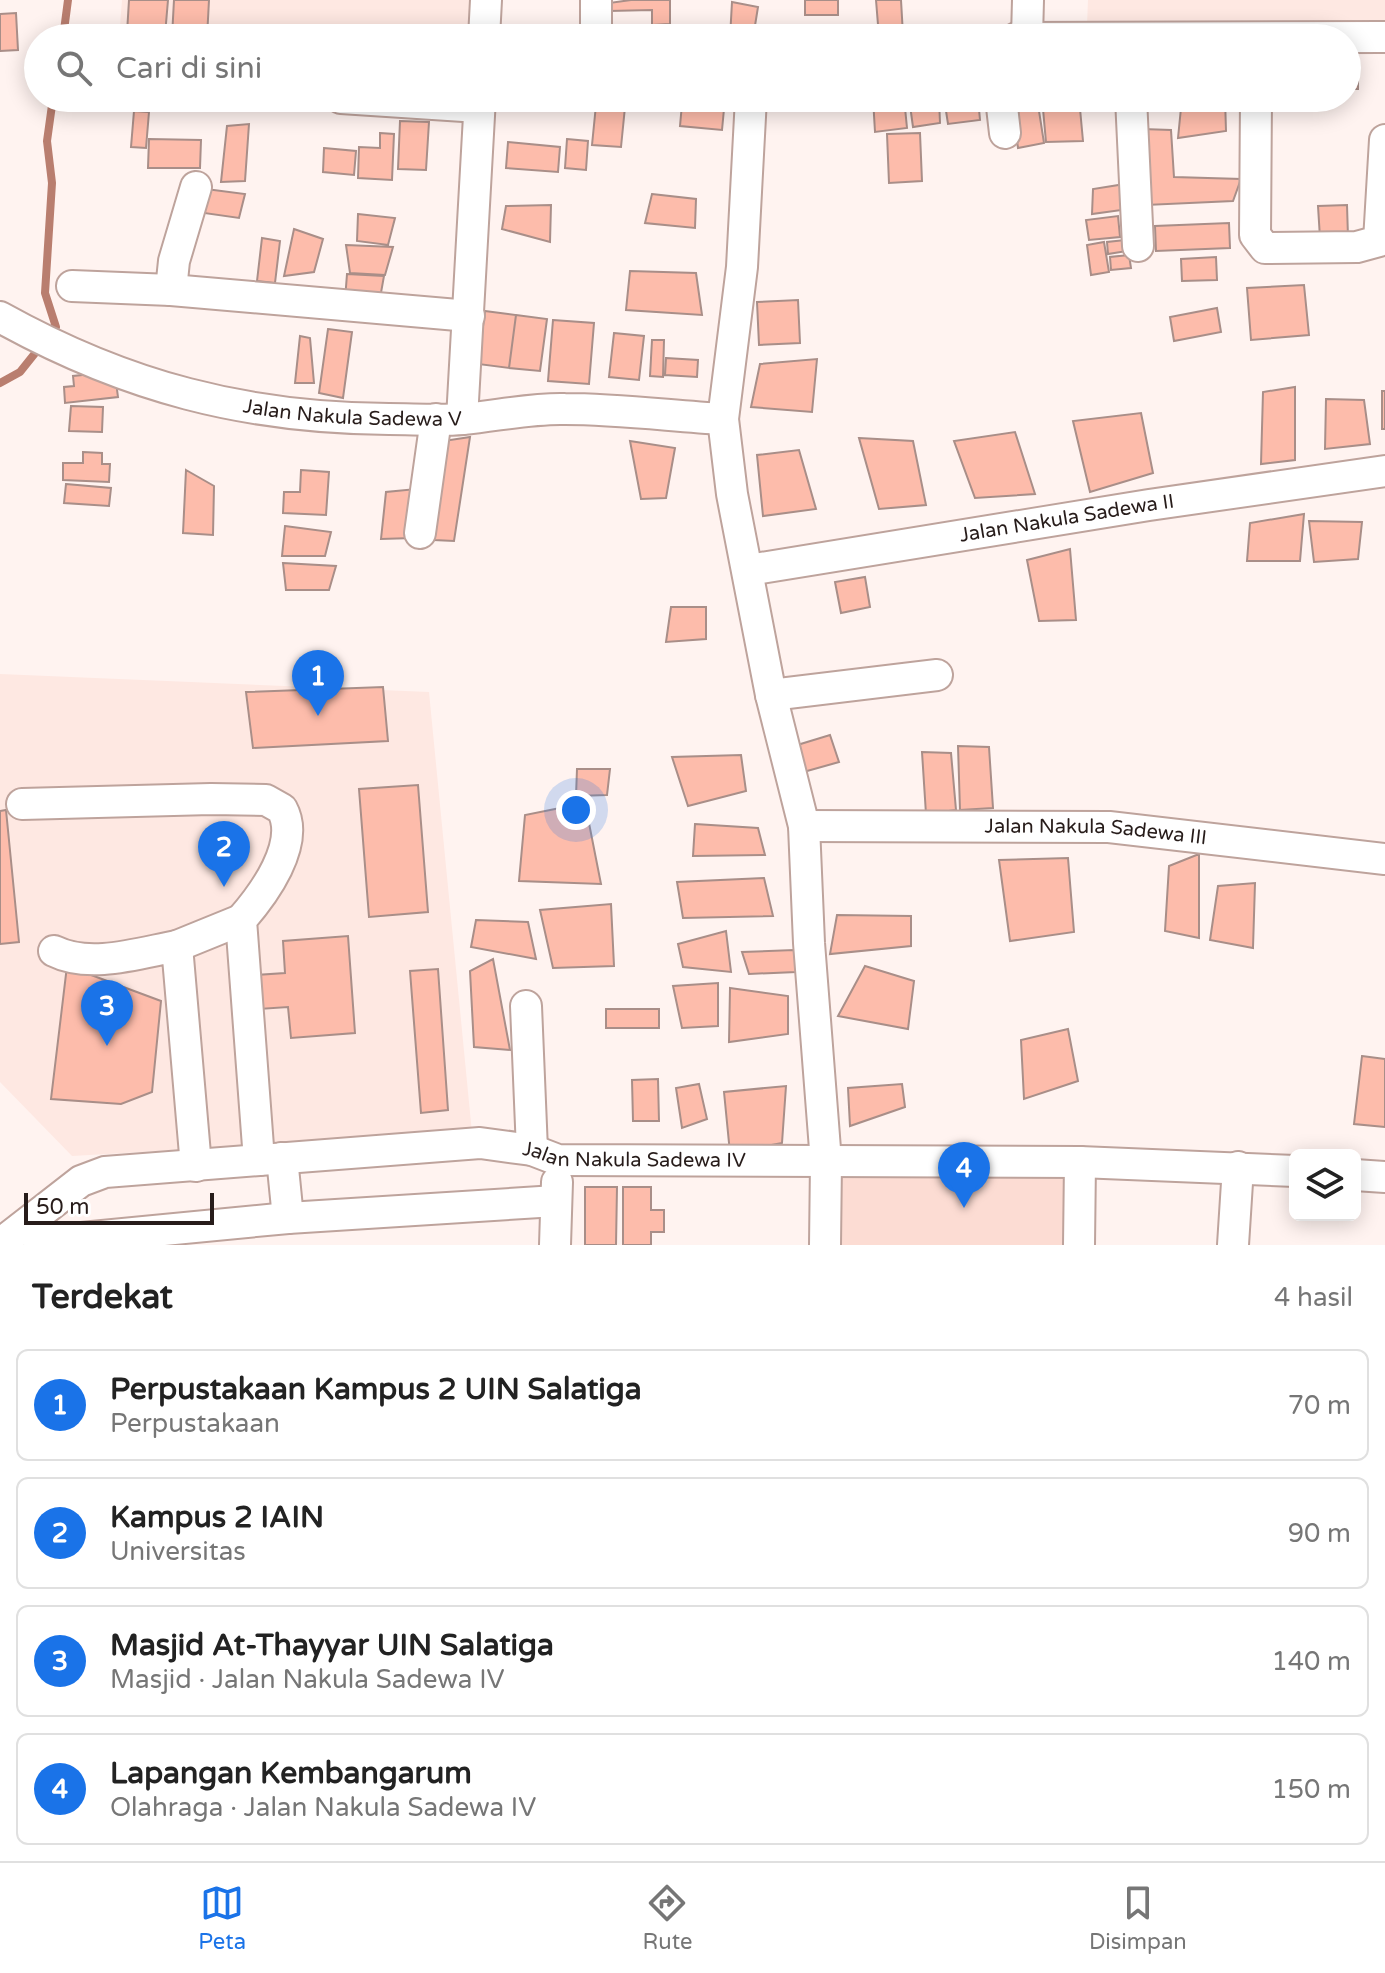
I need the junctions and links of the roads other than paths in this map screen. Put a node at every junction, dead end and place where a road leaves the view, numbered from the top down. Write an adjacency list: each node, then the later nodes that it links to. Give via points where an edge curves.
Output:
1 (486, 0): 4 (street)
2 (596, 0): 5 (street)
3 (1028, 0): 6 (street)
4 (485, 24)
5 (596, 24)
6 (1027, 24)
7 (1361, 37): 8 (street)
8 (1385, 37)
9 (479, 112): 20 (street)
10 (750, 112): 23 (street, via 742,267)
11 (1003, 112): 14 (street)
12 (1132, 112): 17 (street)
13 (1256, 112): 15 (street, via 1255,235 1265,248 1357,247 1379,241)
14 (1005, 133)
15 (1385, 140)
16 (196, 187): 19 (street)
17 (1138, 246)
18 (72, 286): 19 (street)
19 (171, 290): 20 (street)
20 (469, 316): 22 (street)
21 (0, 317): 22 (street, Jalan Nakula Sadewa V, via 47,342 178,394 328,418)
22 (449, 419): 23 (street, Jalan Nakula Sadewa V, via 568,409); 25 (street)
23 (723, 419): 26 (street)
24 (1385, 471): 26 (street, Jalan Nakula Sadewa II)
25 (420, 533)
26 (749, 570): 28 (street)
27 (937, 675): 28 (street)
28 (771, 695): 30 (street)
29 (22, 804): 32 (street, via 273,802 286,821 280,860 267,890)
30 (804, 826): 31 (street, Jalan Nakula Sadewa III, via 1109,827); 38 (street)
31 (1385, 859)
32 (241, 920): 33 (street); 37 (street)
33 (177, 946): 34 (street, via 88,959 68,959); 40 (street)
34 (54, 951)
35 (526, 1006): 36 (street)
36 (545, 1155): 37 (street, Jalan Nakula Sadewa IV, via 480,1143); 38 (street, Jalan Nakula Sadewa IV); 45 (street)
37 (271, 1159): 40 (street, Jalan Nakula Sadewa IV); 46 (street)
38 (826, 1162): 39 (street, Jalan Nakula Sadewa IV); 49 (street)
39 (1080, 1162): 41 (street, Jalan Nakula Sadewa IV); 50 (street)
40 (196, 1166): 47 (street, Jalan Nakula Sadewa IV, via 105,1172 81,1181)
41 (1238, 1167): 42 (street, Jalan Nakula Sadewa IV); 51 (street)
42 (1289, 1171)
43 (1361, 1175): 44 (street)
44 (1385, 1177)
45 (556, 1201): 46 (street); 48 (street)
46 (288, 1218): 47 (street, via 61,1240)
47 (8, 1239)
48 (555, 1245)
49 (825, 1245)
50 (1079, 1245)
51 (1233, 1245)

